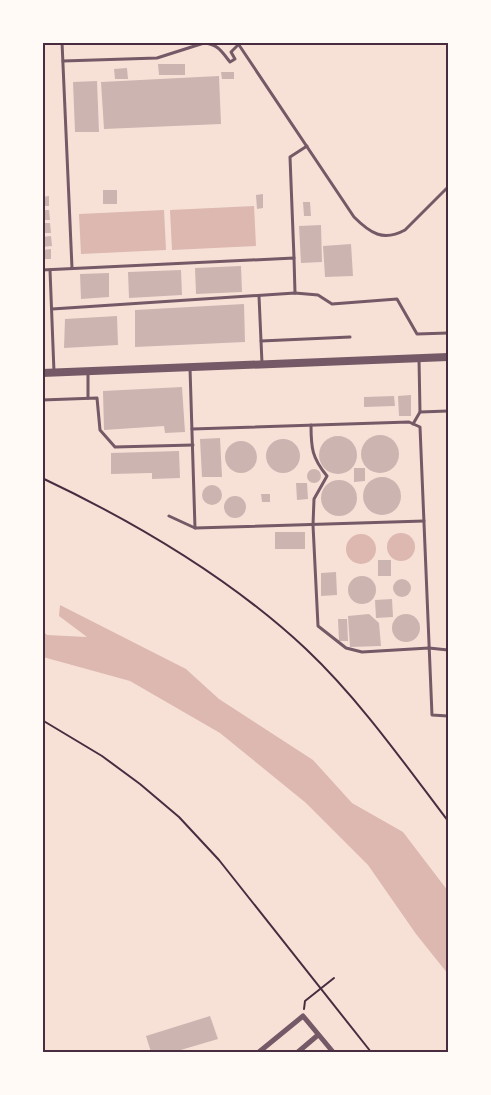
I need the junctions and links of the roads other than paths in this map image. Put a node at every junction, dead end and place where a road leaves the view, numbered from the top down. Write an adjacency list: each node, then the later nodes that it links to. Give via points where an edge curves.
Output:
1 (62, 42): 3 (lane)
2 (238, 44): 3 (lane, via 232,52 235,59 230,62 218,47 204,43 157,58); 4 (lane)
3 (63, 61): 7 (lane)
4 (307, 146): 5 (lane, via 354,217 365,228 382,236 405,230); 6 (lane, via 290,156)
5 (448, 187)
6 (294, 258): 7 (lane); 10 (lane)
7 (72, 268): 9 (lane)
8 (42, 270): 9 (lane)
9 (50, 270): 12 (lane)
10 (295, 293): 11 (lane); 13 (lane, via 318,295 332,304 397,299 417,334)
11 (259, 296): 12 (lane); 15 (lane)
12 (52, 309): 22 (lane)
13 (448, 333)
14 (350, 338): 15 (lane)
15 (261, 341): 18 (lane)
16 (448, 357): 17 (street)
17 (419, 358): 18 (street); 26 (lane)
18 (262, 365): 19 (street)
19 (190, 367): 20 (street); 29 (lane)
20 (88, 372): 22 (street); 23 (lane)
21 (42, 373): 22 (street)
22 (54, 373)
23 (88, 398): 24 (lane); 30 (lane, via 97,398 100,430 115,447)
24 (42, 400)
25 (448, 411): 26 (lane)
26 (420, 412): 27 (lane)
27 (413, 424): 28 (lane); 32 (lane, via 420,427)
28 (311, 425): 29 (lane); 33 (lane, via 313,454 327,476 314,499)
29 (192, 429): 30 (lane)
30 (193, 445): 34 (lane)
31 (169, 516): 34 (lane)
32 (424, 522): 33 (lane); 35 (lane)
33 (312, 525): 34 (lane); 35 (lane, via 318,626 346,648 362,652)
34 (195, 528)
35 (429, 648): 36 (lane); 37 (lane, via 432,715)
36 (448, 650)
37 (448, 716)
38 (318, 1035): 39 (street, via 303,1016); 40 (street); 41 (street)
39 (259, 1052)
40 (298, 1052)
41 (333, 1052)

